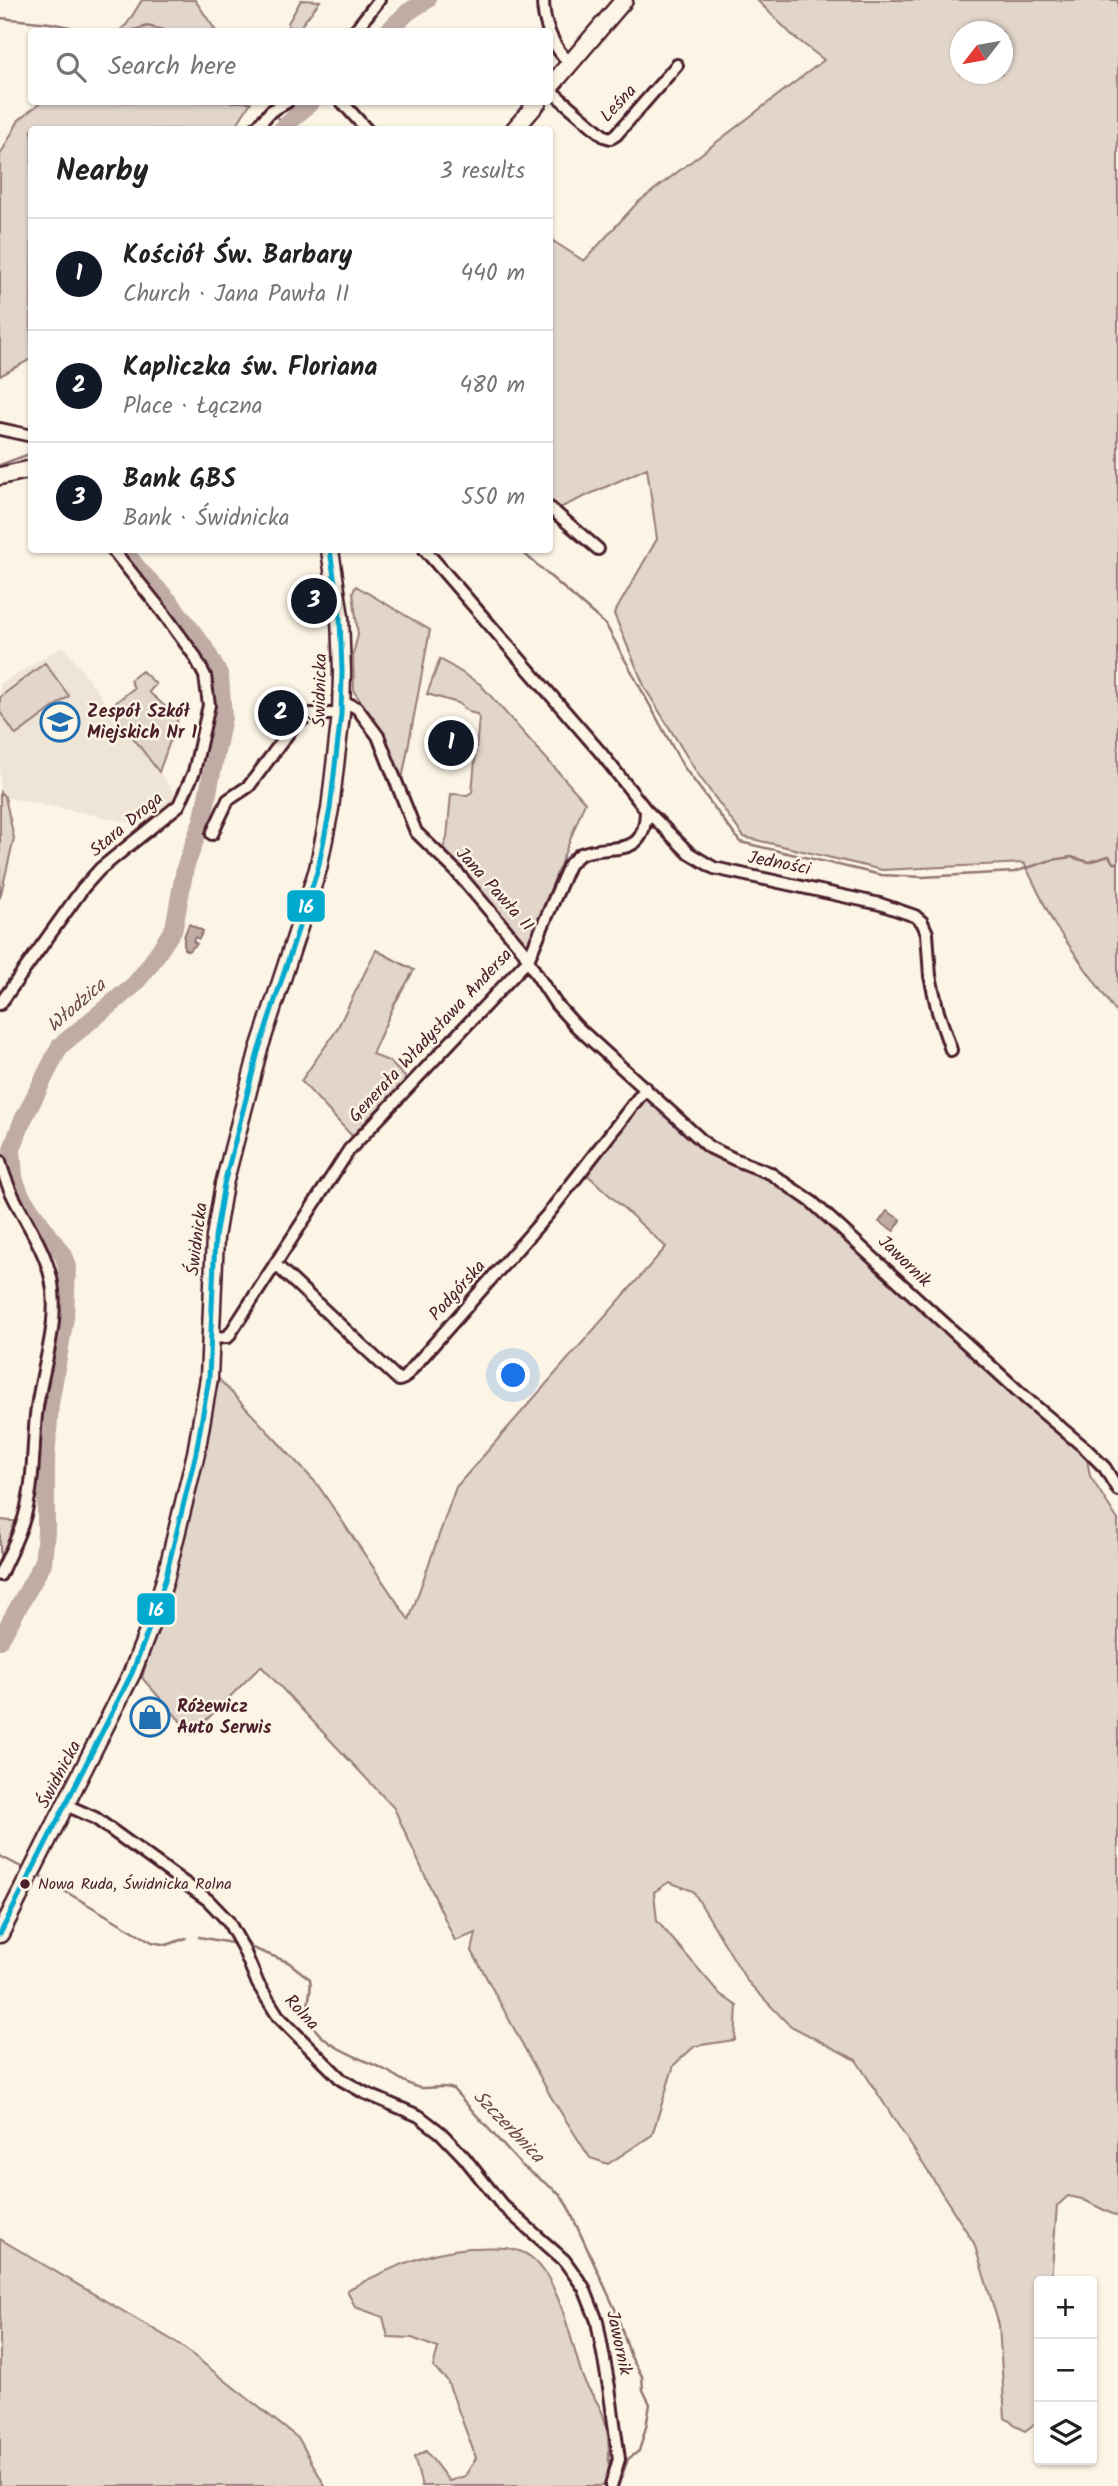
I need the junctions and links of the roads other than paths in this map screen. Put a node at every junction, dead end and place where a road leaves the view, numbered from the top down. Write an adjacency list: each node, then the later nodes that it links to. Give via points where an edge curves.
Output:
1 (379, 0): 4 (street)
2 (543, 0): 5 (street)
3 (624, 0): 7 (street)
4 (357, 28)
5 (549, 28)
6 (553, 43): 7 (street)
7 (570, 63): 9 (street)
8 (677, 65): 10 (street, Leśna, via 611,138)
9 (553, 85)
10 (553, 92)
11 (281, 105): 14 (street)
12 (345, 105): 15 (street)
13 (535, 105): 16 (street)
14 (258, 126)
15 (363, 126)
16 (517, 126)
17 (0, 429): 18 (street)
18 (28, 435)
19 (28, 470): 20 (street)
20 (0, 476)
21 (553, 512): 22 (street)
22 (598, 549)
23 (115, 553): 30 (street, Stara Droga, via 170,622 205,676 209,705 194,772 179,805 83,888)
24 (330, 553): 26 (street, Świdnicka, via 340,617)
25 (428, 553): 27 (street)
26 (341, 709): 28 (street, via 311,714 295,724 249,786 228,800); 29 (street, Jana Pawła II, via 357,708 378,736 416,832 455,870); 35 (street, Świdnicka, via 318,869 258,1052 225,1184 215,1237)
27 (646, 810): 29 (street, Generała Władysława Andersa, via 642,830 627,848 580,854 569,865); 31 (street, Jedności, via 689,853 714,868 880,904 915,916 927,933 937,1012)
28 (212, 834)
29 (528, 960): 32 (street, Jana Pawła II, via 576,1026); 34 (street, Generała Władysława Andersa, via 349,1150)
30 (0, 1004)
31 (951, 1050)
32 (646, 1088): 34 (street, Podgórska, via 540,1224 404,1378 399,1380); 36 (street, Jawornik, via 709,1147 770,1173 812,1202 1085,1448)
33 (0, 1161): 37 (street, via 8,1189 44,1251 54,1310 36,1415 27,1507)
34 (275, 1264): 35 (street, Generała Władysława Andersa, via 228,1337)
35 (210, 1338): 38 (street, Świdnicka, via 209,1378 196,1453 152,1621 132,1673)
36 (1118, 1490)
37 (0, 1575)
38 (66, 1805): 39 (street, Świdnicka, via 26,1884 7,1907); 40 (street, Rolna, via 95,1818 218,1910 278,2016 342,2080 435,2128)
39 (0, 1934)
40 (529, 2230): 41 (street, Jawornik, via 576,2275 597,2321 619,2459)
41 (611, 2486)

